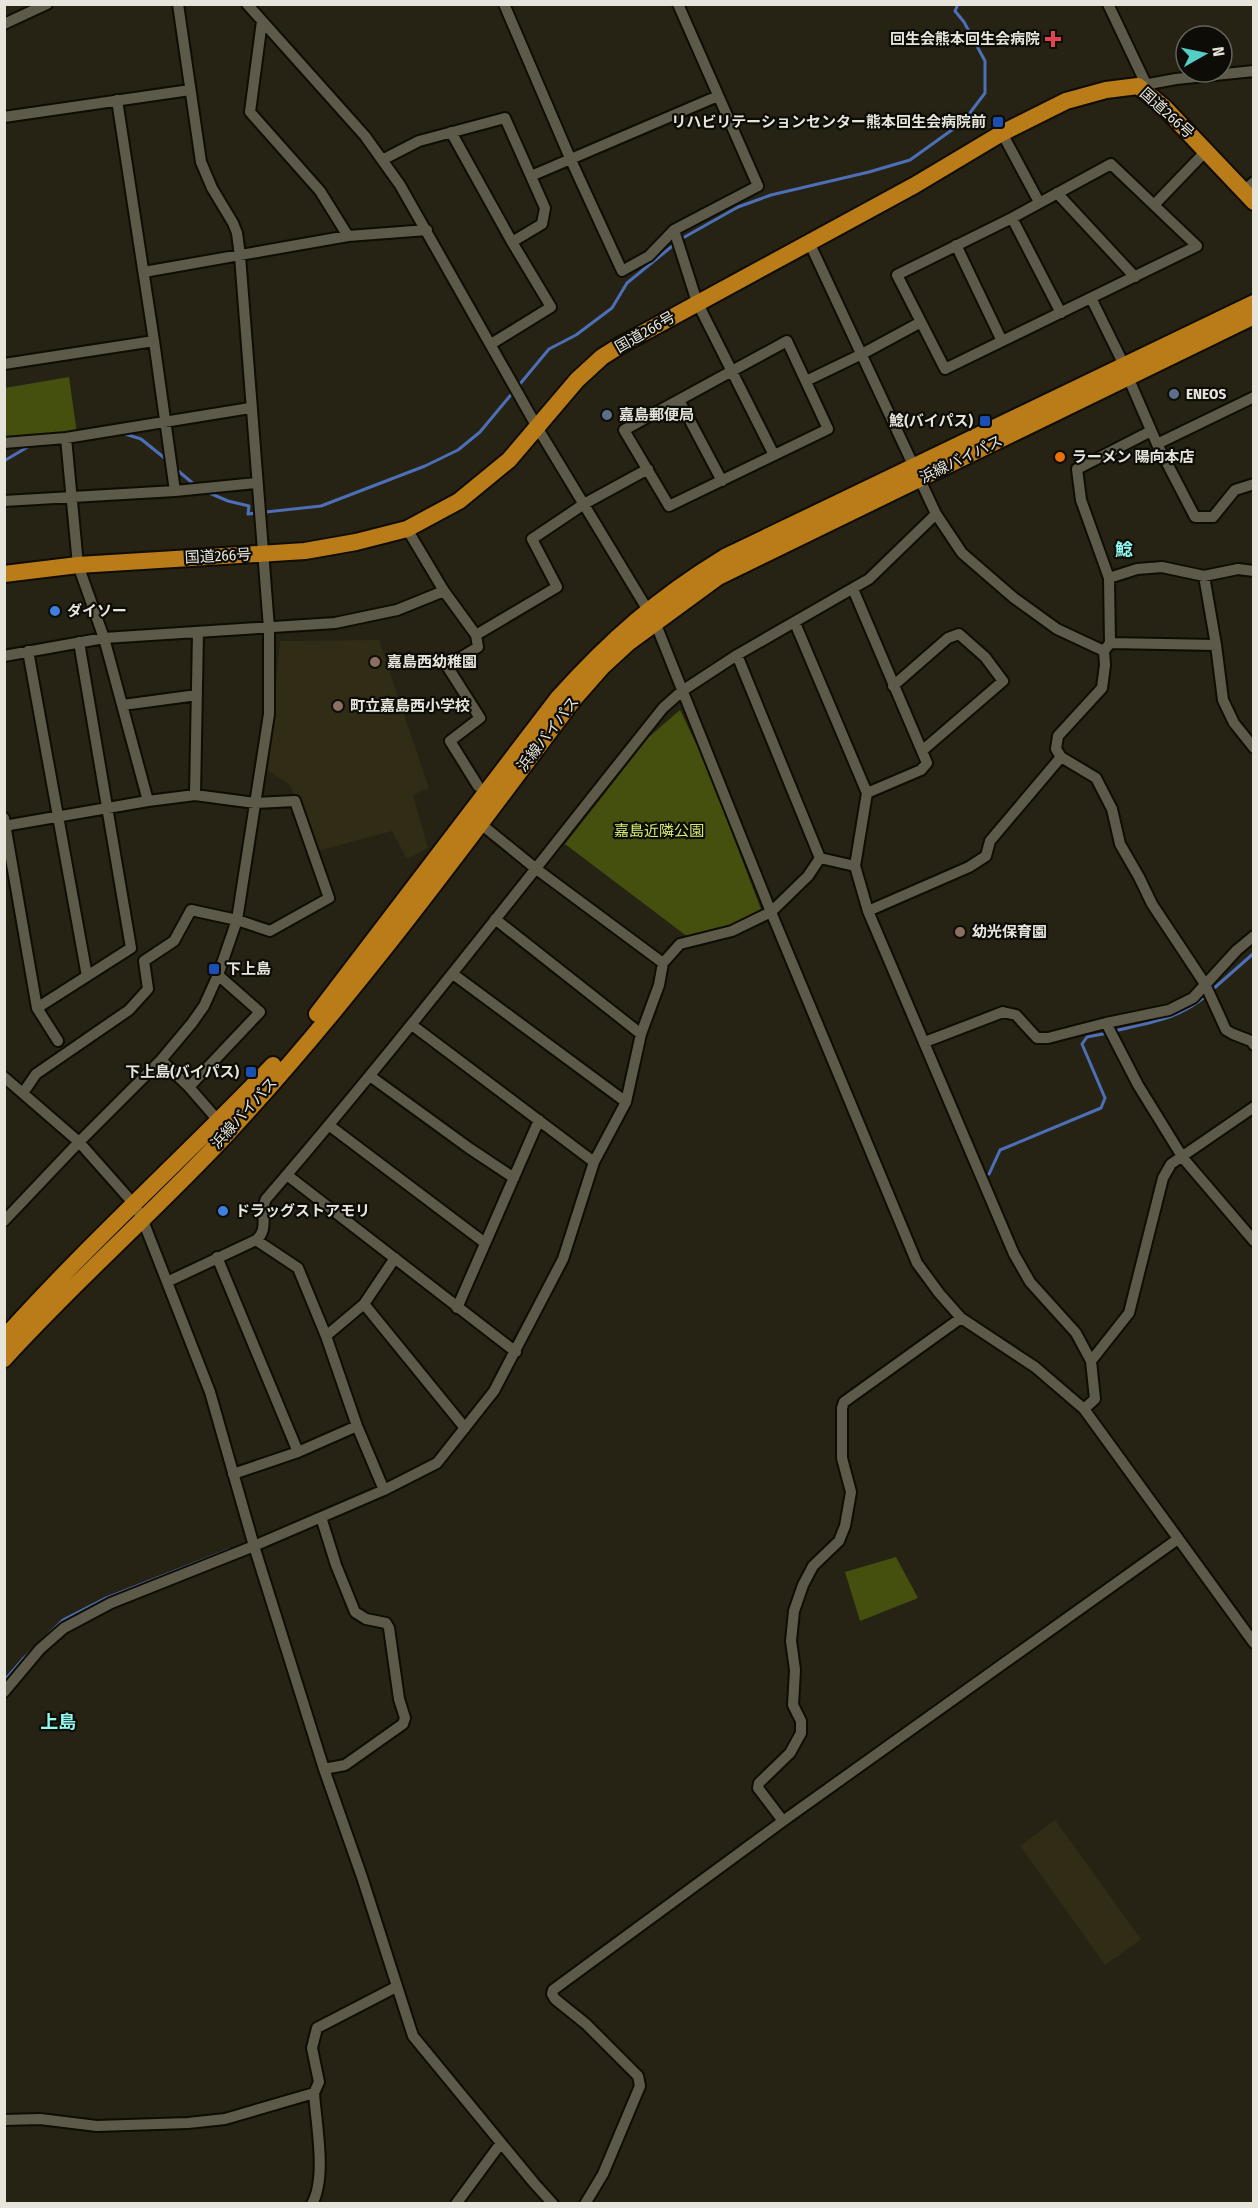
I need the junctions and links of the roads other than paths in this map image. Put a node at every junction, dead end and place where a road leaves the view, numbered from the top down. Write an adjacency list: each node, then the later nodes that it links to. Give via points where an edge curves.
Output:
1 (47, 4): 8 (street)
2 (178, 4): 11 (street)
3 (247, 4): 7 (street)
4 (504, 4): 18 (street)
5 (678, 4): 12 (street)
6 (1108, 4): 10 (street)
7 (262, 21): 19 (street); 28 (street, via 250,111 320,191)
8 (4, 24)
9 (1254, 71): 10 (street)
10 (1142, 85): 16 (highway, 国道266号, via 1066,101); 17 (highway, 国道266号)
11 (190, 90): 13 (street); 32 (street, via 201,162 233,223)
12 (718, 96): 18 (street); 27 (street, via 758,186)
13 (117, 99): 14 (street); 33 (street)
14 (4, 117)
15 (451, 132): 19 (street, via 418,141); 20 (street, via 505,118); 29 (street)
16 (1002, 133): 23 (street); 30 (highway, 国道266号)
17 (1206, 151): 21 (highway, 国道266号); 24 (street)
18 (570, 159): 20 (street); 27 (street, via 622,271 649,256)
19 (382, 160): 26 (street)
20 (531, 176): 29 (street, via 545,208 542,224)
21 (1250, 192)
22 (1057, 193): 23 (street); 24 (street, via 1111,165); 34 (street)
23 (1039, 202): 25 (street)
24 (1154, 205): 34 (street, via 1197,246)
25 (1011, 218): 31 (street); 38 (street)
26 (427, 230): 28 (street); 43 (street)
27 (674, 230): 36 (street)
28 (348, 236): 32 (street)
29 (512, 242): 43 (street, via 551,307)
30 (809, 242): 36 (highway, 国道266号); 44 (street)
31 (956, 245): 40 (street, via 897,275); 42 (street)
32 (240, 256): 33 (street); 51 (street)
33 (144, 272): 41 (street)
34 (1136, 276): 35 (street)
35 (1091, 298): 38 (street); 47 (street)
36 (697, 302): 46 (street); 53 (highway, 国道266号, via 602,357)
37 (1254, 303): 47 (highway, 浜線バイパス)
38 (1061, 314): 42 (street)
39 (1254, 316): 47 (highway, 浜線バイパス)
40 (921, 322): 42 (street, via 945,369); 44 (street)
41 (154, 341): 45 (street); 52 (street)
42 (1002, 341)
43 (491, 344): 53 (street)
44 (862, 354): 48 (street); 60 (street)
45 (4, 364)
46 (732, 370): 48 (street, via 787,342); 50 (street); 58 (street)
47 (1126, 371): 54 (street); 60 (highway, 浜線バイパス)
48 (806, 381): 58 (street, via 828,429)
49 (1254, 397): 57 (street)
50 (679, 400): 59 (street, via 624,430); 61 (street)
51 (250, 408): 52 (street); 62 (street)
52 (164, 422): 55 (street); 64 (street)
53 (537, 428): 67 (street); 69 (highway, 国道266号, via 509,460 459,501)
54 (1151, 431): 57 (street); 75 (street, via 1077,469 1082,500)
55 (66, 438): 56 (street); 65 (street)
56 (4, 443)
57 (1157, 444): 63 (street, via 1195,517 1214,517 1235,490)
58 (774, 455): 61 (street)
59 (648, 469): 61 (street, via 669,506); 67 (street)
60 (918, 473): 68 (street); 78 (highway, 浜線バイパス, via 725,557 689,579)
61 (722, 481)
62 (257, 483): 64 (street); 70 (street)
63 (1254, 484)
64 (175, 491): 65 (street)
65 (72, 497): 66 (street); 71 (street)
66 (4, 501)
67 (584, 504): 78 (street); 82 (street, via 532,539 557,587)
68 (936, 514): 76 (street, via 869,579); 86 (street, via 962,553 1014,598 1057,629)
69 (406, 530): 70 (highway, 国道266号, via 305,551); 77 (street)
70 (263, 554): 71 (highway, 国道266号); 80 (street)
71 (78, 565): 73 (highway, 国道266号); 83 (street)
72 (1254, 570): 74 (street, via 1238,568)
73 (4, 574)
74 (1204, 576): 75 (street, via 1162,567 1137,569); 85 (street)
75 (1109, 578): 86 (street)
76 (853, 589): 79 (street); 90 (street)
77 (444, 591): 80 (street, via 397,610 335,623); 82 (street)
78 (651, 616): 91 (street); 104 (highway, 浜線バイパス, via 596,656 558,698)
79 (795, 623): 88 (street); 98 (street)
80 (269, 628): 81 (street); 101 (street, via 269,714)
81 (198, 632): 83 (street); 92 (street)
82 (476, 635): 97 (street, via 478,647 447,666 480,718 450,741)
83 (104, 638): 84 (street); 93 (street)
84 (79, 642): 87 (street); 102 (street)
85 (1216, 645): 86 (street); 94 (street, via 1223,700 1234,723)
86 (1107, 647): 96 (street, via 1102,688 1058,736 1056,749)
87 (28, 651): 89 (street); 103 (street)
88 (737, 655): 91 (street); 106 (street)
89 (4, 656)
90 (893, 686): 95 (street); 95 (street, via 948,638 959,634 985,657 1003,681)
91 (682, 692): 108 (street, via 663,708); 110 (street)
92 (197, 695): 93 (street); 99 (street)
93 (123, 705): 100 (street)
94 (1254, 748)
95 (923, 750): 98 (street, via 927,763 921,770)
96 (1061, 757): 109 (street, via 990,840 986,856); 118 (street, via 1096,777 1112,809 1120,844 1152,904)
97 (478, 786)
98 (867, 793): 107 (street)
99 (195, 795): 100 (street); 101 (street)
100 (148, 801): 102 (street)
101 (255, 803): 112 (street); 112 (street, via 295,801 329,898 270,931)
102 (107, 808): 103 (street); 117 (street, via 131,948)
103 (57, 817): 105 (street); 117 (street)
104 (474, 819): 108 (street); 135 (highway, 浜線バイパス)
105 (5, 824): 119 (street)
106 (820, 858): 107 (street); 110 (street, via 808,876)
107 (855, 866): 109 (street)
108 (535, 868): 111 (street); 114 (street)
109 (868, 911): 124 (street)
110 (771, 912): 114 (street, via 732,931 680,945); 152 (street, via 917,1263)
111 (495, 919): 115 (street); 122 (street)
112 (237, 920): 116 (street); 130 (street, via 191,910 174,941 144,961 148,989 129,1010 36,1074)
113 (1254, 936): 118 (street)
114 (663, 963): 122 (street)
115 (453, 974): 121 (street); 131 (street)
116 (218, 975): 126 (street, via 204,1006); 129 (street, via 260,1012)
117 (87, 976): 119 (street)
118 (1205, 984): 120 (street, via 1192,998 1169,1010); 125 (street, via 1226,1030)
119 (38, 1008): 123 (street)
120 (1106, 1023): 124 (street, via 1037,1038 1016,1015 1003,1012); 137 (street)
121 (412, 1025): 127 (street); 133 (street)
122 (641, 1034): 131 (street)
123 (58, 1041)
124 (925, 1042): 157 (street, via 1014,1254 1030,1282 1076,1332)
125 (1254, 1046)
126 (161, 1060): 129 (street); 136 (street)
127 (370, 1076): 134 (street); 140 (street)
128 (4, 1077): 130 (street)
129 (189, 1087): 135 (street)
130 (23, 1093): 136 (street)
131 (626, 1102): 138 (street)
132 (1254, 1107): 137 (street)
133 (539, 1120): 138 (street); 140 (street)
134 (330, 1126): 139 (street); 146 (street)
135 (223, 1128): 141 (highway, 浜線バイパス); 142 (highway, 浜線バイパス)
136 (79, 1142): 141 (street); 143 (street)
137 (1183, 1158): 145 (street); 157 (street, via 1171,1164 1163,1178 1129,1313)
138 (594, 1162): 155 (street, via 563,1259)
139 (287, 1175): 144 (street, via 263,1206 264,1230); 148 (street)
140 (514, 1178): 146 (street)
141 (134, 1203): 142 (street); 154 (highway, 浜線バイパス)
142 (142, 1218): 149 (street); 156 (highway, 浜線バイパス)
143 (4, 1221)
144 (256, 1240): 147 (street); 153 (street, via 298,1268)
145 (1254, 1241)
146 (485, 1243): 151 (street)
147 (217, 1257): 149 (street); 161 (street)
148 (395, 1258): 150 (street); 151 (street)
149 (167, 1282): 162 (street, via 210,1392)
150 (364, 1304): 153 (street); 160 (street)
151 (457, 1308): 155 (street)
152 (961, 1318): 158 (street, via 1035,1367); 170 (street, via 844,1402 842,1458 851,1492 845,1526 839,1541 813,1566 794,1611 793,1705 801,1720 801,1733 790,1753 758,1788)
153 (326, 1336): 159 (street)
154 (4, 1338)
155 (516, 1352): 160 (street, via 494,1391)
156 (4, 1359)
157 (1091, 1361): 158 (street, via 1095,1399)
158 (1084, 1409): 165 (street)
159 (357, 1426): 161 (street); 163 (street)
160 (465, 1428): 163 (street, via 438,1463)
161 (298, 1452): 162 (street)
162 (233, 1474): 166 (street)
163 (384, 1490): 164 (street)
164 (321, 1517): 166 (street); 169 (street, via 356,1612 366,1619 386,1623 389,1628 405,1718 403,1724 345,1765)
165 (1178, 1539): 167 (street); 170 (street)
166 (254, 1546): 168 (street, via 111,1603 64,1628 40,1649); 169 (street)
167 (1254, 1643)
168 (4, 1692)
169 (324, 1769): 171 (street)
170 (783, 1821): 178 (street, via 553,1990 555,2000 586,2024 638,2076 640,2086 603,2174)
171 (396, 1987): 172 (street, via 317,2028 312,2048 319,2082); 174 (street, via 413,2036)
172 (314, 2093): 173 (street, via 225,2119 188,2123 97,2126 40,2119); 175 (street, via 319,2168)
173 (4, 2120)
174 (501, 2143): 176 (street); 177 (street)
175 (312, 2204)
176 (456, 2204)
177 (554, 2204)
178 (585, 2204)

